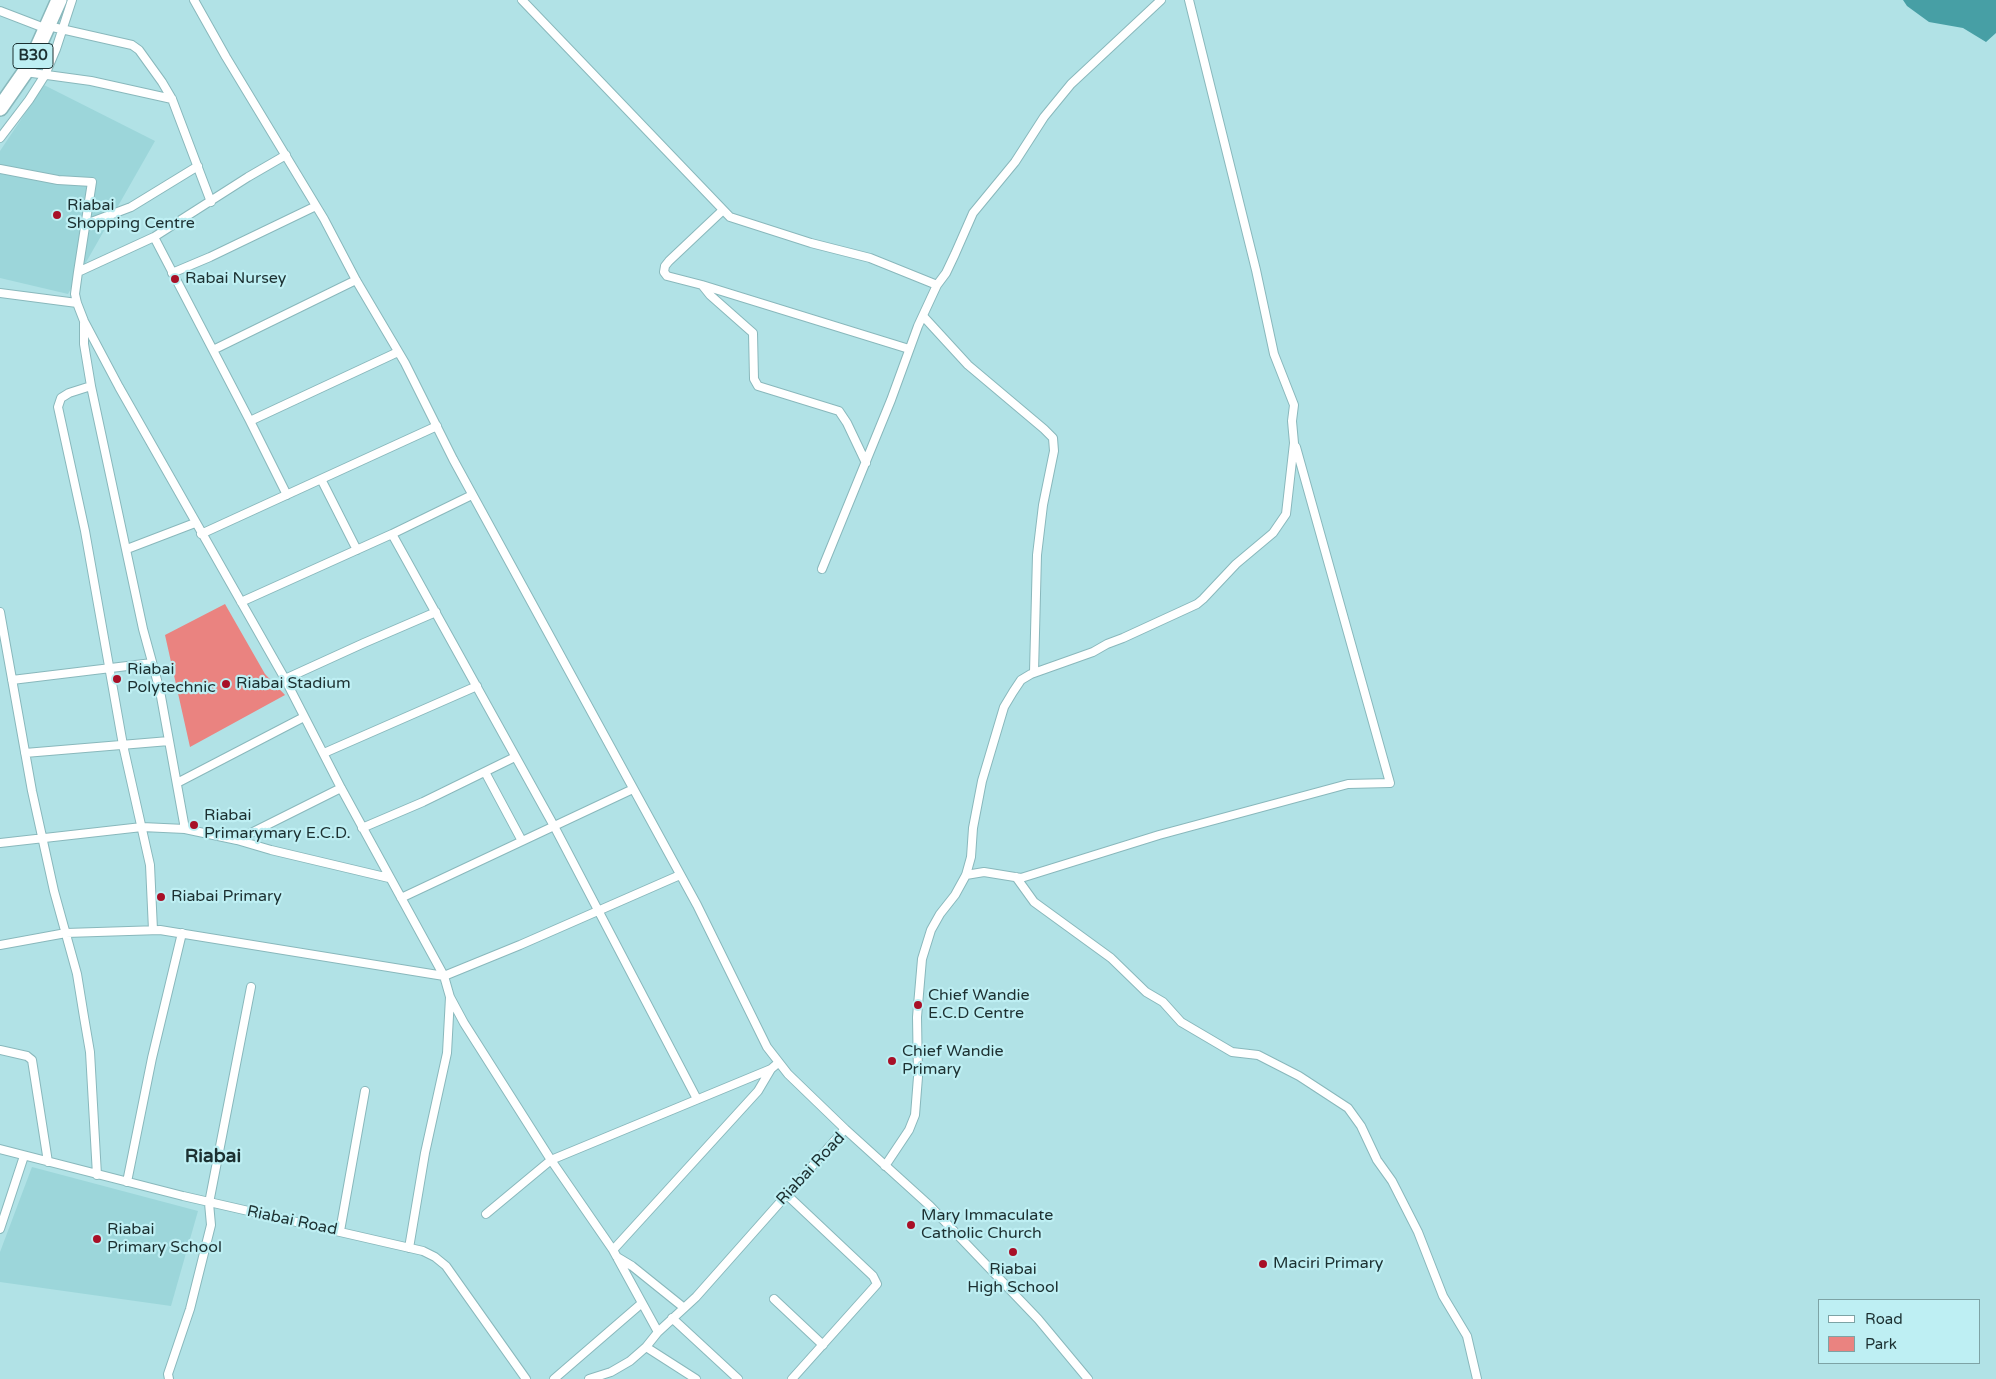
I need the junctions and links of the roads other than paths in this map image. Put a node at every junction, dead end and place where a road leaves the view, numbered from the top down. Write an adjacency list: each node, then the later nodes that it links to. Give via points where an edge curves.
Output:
1 (59, 0): 8 (highway, B30)
2 (72, 0): 8 (street)
3 (194, 0): 14 (street)
4 (522, 0): 19 (street)
5 (1161, 0): 26 (street, via 1071,84 1044,117 1016,162 973,213 946,273)
6 (1189, 0): 37 (street, via 1274,354 1293,400)
7 (0, 11): 8 (street)
8 (52, 28): 9 (highway, B30); 10 (street); 11 (street, via 135,47)
9 (25, 72): 10 (street); 12 (highway, B30)
10 (45, 75): 11 (street, via 91,81); 13 (street)
11 (172, 99): 15 (street)
12 (0, 108)
13 (0, 138)
14 (286, 155): 17 (street); 18 (street)
15 (198, 166): 17 (street); 20 (street, via 131,207)
16 (0, 169): 20 (street, via 58,180 92,182)
17 (211, 202): 21 (street)
18 (316, 206): 23 (street); 24 (street)
19 (722, 210): 25 (street, via 665,266 667,276); 26 (street, via 736,220 870,258)
20 (86, 224): 22 (street)
21 (154, 237): 22 (street); 23 (street)
22 (78, 272): 28 (street)
23 (172, 273): 32 (street)
24 (356, 280): 32 (street); 33 (street)
25 (702, 285): 31 (street); 38 (street, via 753,334 755,383 839,411)
26 (937, 285): 29 (street)
27 (0, 293): 28 (street)
28 (77, 303): 30 (street)
29 (923, 316): 31 (street); 54 (street, via 968,365 1053,438 1054,450 1037,555)
30 (84, 321): 34 (street); 42 (street)
31 (909, 349): 38 (street)
32 (213, 350): 35 (street)
33 (398, 352): 35 (street); 36 (street)
34 (91, 386): 45 (street); 53 (street, via 61,398 58,408)
35 (250, 421): 41 (street)
36 (437, 426): 39 (street); 40 (street)
37 (1294, 443): 54 (street, via 1286,514 1273,533 1236,564 1203,599 1186,610 1093,652); 78 (street, via 1390,783 1348,784 1159,835 1040,874)
38 (866, 463): 47 (street)
39 (321, 479): 41 (street); 46 (street)
40 (472, 494): 44 (street); 67 (street)
41 (287, 495): 43 (street)
42 (195, 522): 43 (street); 45 (street)
43 (201, 534): 48 (street)
44 (392, 534): 46 (street); 50 (street)
45 (127, 549): 52 (street)
46 (357, 550): 48 (street)
47 (822, 569)
48 (241, 602): 56 (street)
49 (0, 612): 51 (street)
50 (436, 612): 56 (street); 57 (street)
51 (3, 647): 55 (street)
52 (152, 663): 53 (street); 59 (street)
53 (110, 669): 55 (street); 60 (street)
54 (1034, 672): 77 (street, via 1021,680 1004,707 982,781)
55 (12, 680): 61 (street)
56 (284, 680): 58 (street)
57 (477, 686): 62 (street); 63 (street)
58 (304, 717): 62 (street); 65 (street)
59 (169, 741): 60 (street); 65 (street)
60 (123, 745): 61 (street); 68 (street)
61 (25, 753): 72 (street)
62 (324, 754): 66 (street)
63 (515, 757): 64 (street); 69 (street)
64 (486, 772): 70 (street); 74 (street)
65 (177, 783): 71 (street)
66 (341, 788): 70 (street); 73 (street)
67 (633, 789): 69 (street); 76 (street)
68 (142, 826): 71 (street); 72 (street); 82 (street, via 150,865)
69 (554, 826): 74 (street); 81 (street)
70 (362, 828): 79 (street)
71 (185, 829): 73 (street)
72 (43, 838): 75 (street); 83 (street)
73 (237, 840): 79 (street)
74 (522, 841): 80 (street)
75 (0, 843)
76 (680, 875): 81 (street); 90 (street)
77 (966, 875): 78 (street, via 984,872); 99 (street, via 940,914 922,960 915,1115)
78 (1016, 877): 124 (street, via 1034,902 1111,958 1146,992 1163,1002 1181,1022 1232,1052 1258,1055 1299,1076 1348,1108 1418,1232 1443,1296 1467,1336)
79 (389, 878): 80 (street)
80 (401, 898): 86 (street)
81 (600, 910): 86 (street); 93 (street, via 610,935)
82 (153, 930): 83 (street); 84 (street)
83 (66, 933): 85 (street); 100 (street, via 77,974 90,1052)
84 (182, 933): 86 (street); 101 (street)
85 (0, 945)
86 (444, 976): 88 (street)
87 (251, 987): 103 (street)
88 (450, 997): 97 (street); 107 (street, via 447,1053)
89 (0, 1050): 98 (street, via 32,1060)
90 (778, 1063): 91 (street); 94 (street)
91 (770, 1069): 93 (street); 108 (street, via 758,1091)
92 (366, 1091): 106 (street)
93 (697, 1099): 97 (street)
94 (845, 1129): 99 (street, Riabai Road); 102 (street, Riabai Road)
95 (0, 1149): 96 (street, Riabai Road)
96 (24, 1156): 98 (street, Riabai Road); 105 (street)
97 (550, 1160): 104 (street); 108 (street)
98 (48, 1162): 100 (street, Riabai Road)
99 (886, 1166): 123 (street, Riabai Road, via 930,1206 1038,1319)
100 (97, 1175): 101 (street, Riabai Road)
101 (127, 1182): 103 (street, Riabai Road)
102 (787, 1195): 111 (street, Riabai Road, via 696,1297); 114 (street, via 877,1284)
103 (209, 1203): 106 (street, Riabai Road); 116 (street, via 211,1225 205,1252)
104 (486, 1214)
105 (0, 1229)
106 (340, 1231): 107 (street, Riabai Road)
107 (409, 1248): 117 (street, Riabai Road, via 423,1251 446,1266)
108 (615, 1253): 110 (street); 111 (street)
109 (774, 1299): 114 (street)
110 (642, 1303): 113 (street); 118 (street)
111 (683, 1307): 112 (street, Riabai Road)
112 (672, 1318): 113 (street, Riabai Road); 121 (street)
113 (658, 1332): 115 (street, Riabai Road)
114 (823, 1345): 122 (street)
115 (646, 1347): 119 (street, Riabai Road, via 612,1372); 120 (street)
116 (169, 1379)
117 (526, 1379)
118 (554, 1379)
119 (589, 1379)
120 (696, 1379)
121 (738, 1379)
122 (792, 1379)
123 (1088, 1379)
124 (1477, 1379)

